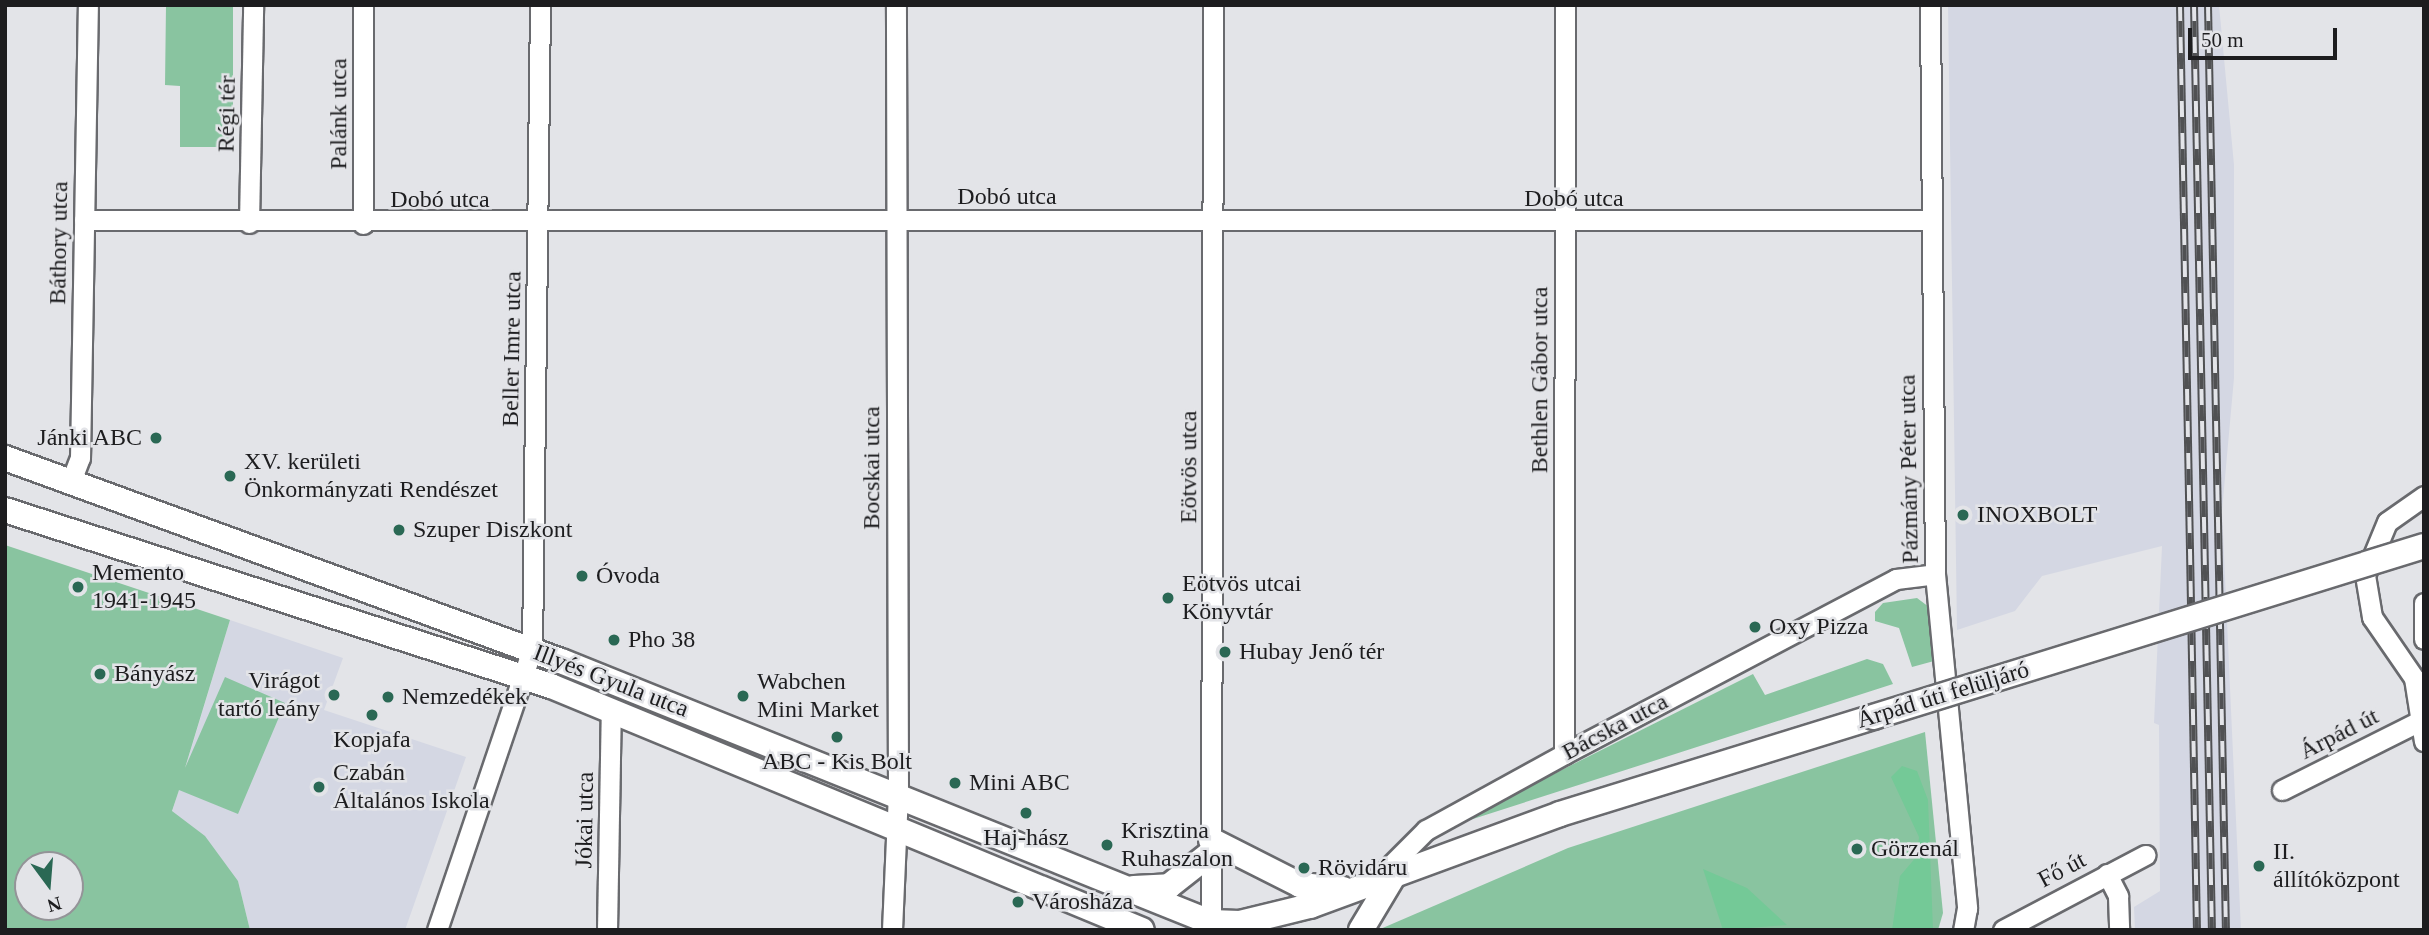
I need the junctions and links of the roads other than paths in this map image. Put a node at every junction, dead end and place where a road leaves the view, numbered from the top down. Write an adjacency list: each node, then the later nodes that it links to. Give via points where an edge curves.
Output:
1 (88, 5): 9 (street, Báthory utca)
2 (253, 5): 13 (street, Régi tér)
3 (363, 5): 14 (street, Palánk utca)
4 (540, 5): 16 (street, Beller Imre utca)
5 (897, 5): 11 (street, Bocskai utca)
6 (1213, 5): 12 (street, Eötvös utca)
7 (1565, 5): 15 (street, Bethlen Gábor utca)
8 (1930, 5): 10 (street, Pázmány Péter utca)
9 (84, 220): 13 (street, Dobó utca); 18 (street, Báthory utca, via 80,458)
10 (1931, 220): 15 (street, Dobó utca); 22 (street, Pázmány Péter utca)
11 (895, 222): 12 (street, Dobó utca); 16 (street, Dobó utca); 33 (street, Bocskai utca)
12 (1214, 222): 15 (street, Dobó utca); 35 (street, Eötvös utca)
13 (249, 223): 14 (street, Dobó utca)
14 (363, 224): 16 (street, Dobó utca)
15 (1564, 224): 31 (street, Bethlen Gábor utca)
16 (539, 225): 25 (street, Beller Imre utca)
17 (9, 465): 18 (main road, Illyés Gyula utca)
18 (71, 481): 25 (main road, Illyés Gyula utca)
19 (2424, 496): 26 (street, Árpád út, via 2387,522 2365,575 2372,617)
20 (5, 510): 28 (main road, Illyés Gyula utca)
21 (2424, 546): 38 (main road, Árpád úti felüljáró, bridge, via 1873,716)
22 (1935, 573): 31 (street, Bácska utca, via 1896,579); 48 (street, Pázmány Péter utca, via 1967,908)
23 (2424, 603): 24 (street)
24 (2424, 639)
25 (532, 650): 28 (street, Beller Imre utca); 33 (main road, Illyés Gyula utca)
26 (2405, 662): 27 (street, Árpád út); 30 (street, Árpád út, via 2418,691)
27 (2424, 676)
28 (524, 679): 29 (main road, Illyés Gyula utca); 42 (street, Beller Imre utca)
29 (611, 711): 34 (main road, Illyés Gyula utca); 43 (street, Jókai utca)
30 (2422, 728): 32 (street, Árpád út)
31 (1564, 754): 38 (street, Bácska utca, via 1426,830)
32 (2282, 790)
33 (898, 792): 34 (street, Bocskai utca); 39 (main road, Illyés Gyula utca)
34 (893, 825): 44 (street, Bocskai utca); 45 (main road, Illyés Gyula utca)
35 (1211, 847): 38 (main road, via 1300,885); 39 (main road, via 1196,871 1160,890); 41 (street, Eötvös utca)
36 (2145, 855): 37 (street, Fő út)
37 (2107, 874): 49 (street, Fő út); 50 (street, via 2118,896)
38 (1375, 882): 40 (main road, Bácska utca); 47 (main road)
39 (1113, 883): 41 (main road, Illyés Gyula utca)
40 (1310, 906): 41 (main road, Bácska utca); 46 (main road, Bácska utca)
41 (1211, 926)
42 (437, 930)
43 (607, 930)
44 (892, 930)
45 (1142, 930)
46 (1266, 930)
47 (1361, 930)
48 (1963, 930)
49 (2003, 930)
50 (2119, 930)

